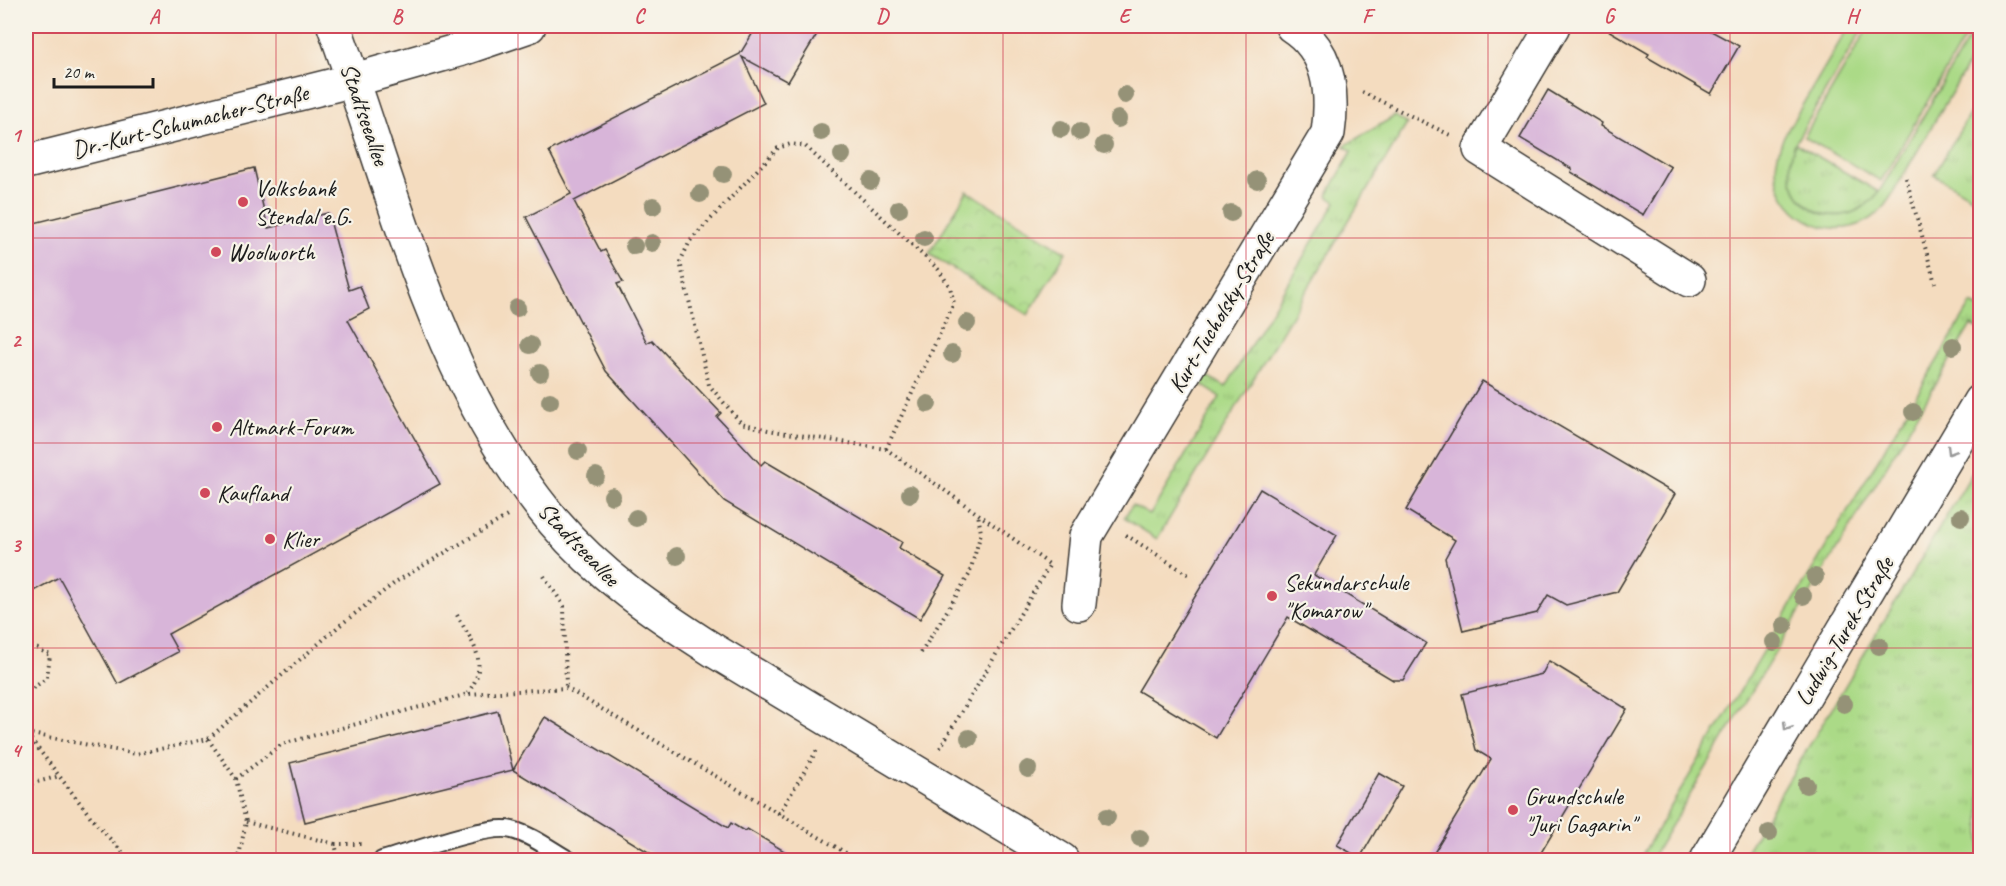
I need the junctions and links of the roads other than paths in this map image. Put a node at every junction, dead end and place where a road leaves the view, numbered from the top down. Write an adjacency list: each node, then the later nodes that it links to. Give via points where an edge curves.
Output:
1 (334, 26): 5 (street, Stadtseeallee)
2 (529, 26): 5 (street, Dr.-Kurt-Schumacher-Straße)
3 (1292, 26): 9 (street, Kurt-Tucholsky-Straße, via 1313,44 1327,75 1332,106 1328,133 1086,536)
4 (1553, 26): 7 (street, via 1480,149)
5 (354, 80): 6 (street, Dr.-Kurt-Schumacher-Straße); 12 (street, Stadtseeallee, via 412,254 439,324 482,414 535,498 577,546 623,589 712,650)
6 (26, 162)
7 (1689, 280)
8 (1980, 401): 13 (street, Ludwig-Turek-Straße, one-way to 13)
9 (1079, 604)
10 (382, 861): 11 (lane, via 490,829 509,829)
11 (568, 861)
12 (1062, 861)
13 (1707, 861)

